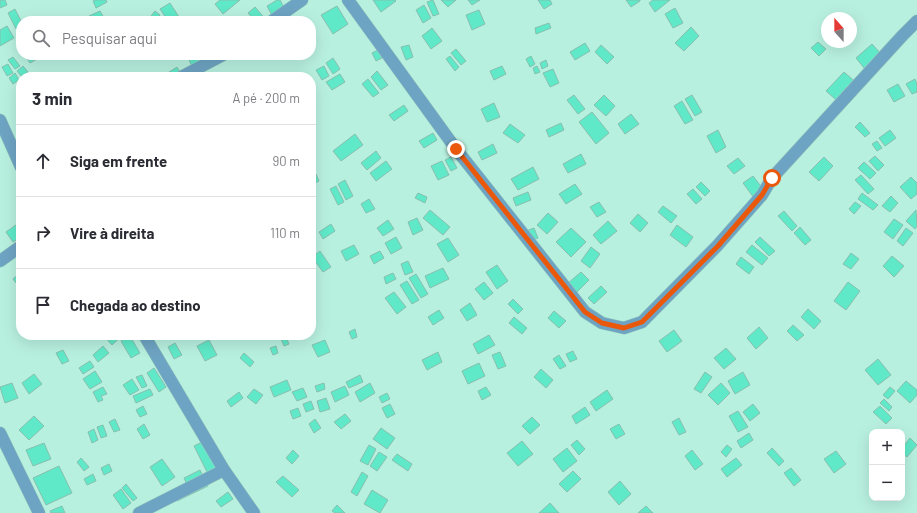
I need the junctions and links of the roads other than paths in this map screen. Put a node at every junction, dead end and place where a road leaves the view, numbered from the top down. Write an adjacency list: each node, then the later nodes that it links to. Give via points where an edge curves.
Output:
1 (302, 0): 3 (street)
2 (348, 0): 4 (street, via 456,149 585,312 602,323 624,328 642,322 718,246 762,195 772,178)
3 (279, 16)
4 (917, 21)
5 (213, 60): 6 (street)
6 (191, 72)
7 (0, 120): 8 (street)
8 (16, 156)
9 (16, 250): 10 (street)
10 (0, 261)
11 (147, 340): 13 (street)
12 (0, 433): 14 (street)
13 (224, 470): 15 (street); 16 (street)
14 (39, 513)
15 (139, 513)
16 (254, 513)

